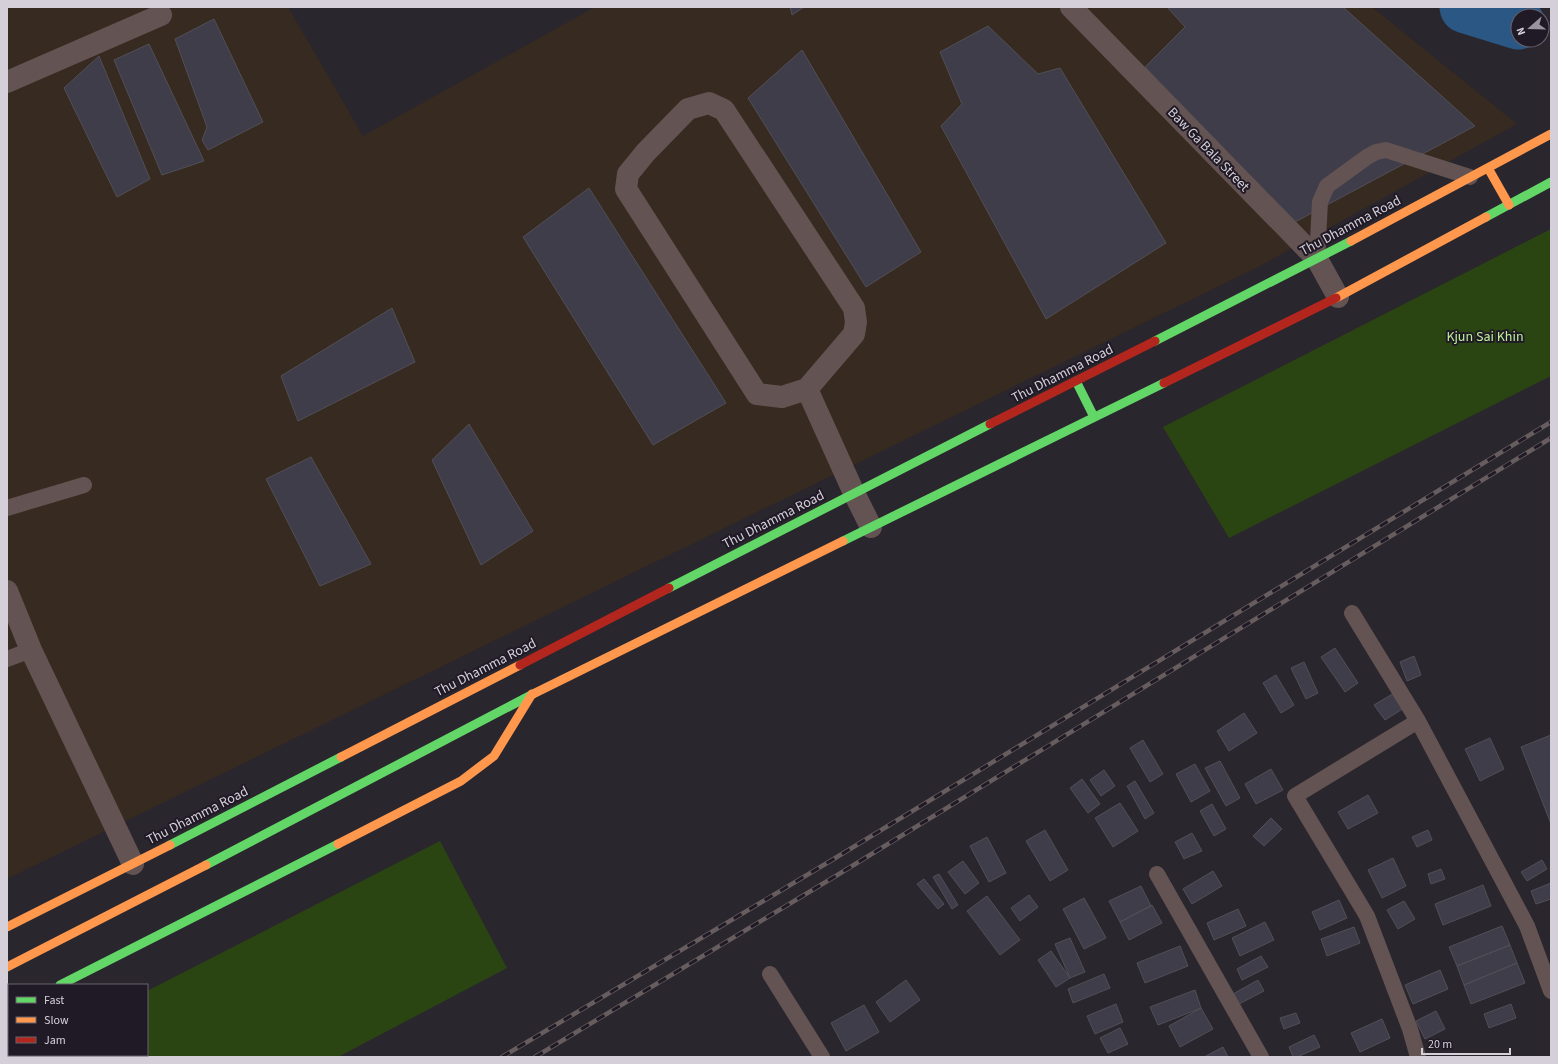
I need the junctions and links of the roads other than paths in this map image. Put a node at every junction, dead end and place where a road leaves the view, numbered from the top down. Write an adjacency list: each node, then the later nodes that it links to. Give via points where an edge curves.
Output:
1 (1071, 7): 9 (street, Baw Ga Bala Street)
2 (161, 15): 3 (street)
3 (7, 82)
4 (1551, 134): 5 (main road, Thu Dhamma Road)
5 (1488, 168): 6 (main road, Thu Dhamma Road); 8 (main road)
6 (1470, 178): 9 (main road, Thu Dhamma Road); 9 (lane, via 1386,150 1366,157 1327,186 1320,202)
7 (1551, 182): 8 (main road)
8 (1509, 205): 10 (main road)
9 (1317, 260): 10 (street, Baw Ga Bala Street); 11 (main road, Thu Dhamma Road)
10 (1338, 296): 13 (main road)
11 (1076, 381): 13 (main road); 15 (main road, Thu Dhamma Road)
12 (807, 389): 12 (street, via 782,397 757,394 626,189 628,174 688,109 709,102 724,110 854,308 854,334); 15 (street)
13 (1094, 417): 17 (main road)
14 (84, 486): 16 (lane)
15 (854, 494): 17 (street); 24 (main road, Thu Dhamma Road)
16 (7, 508)
17 (871, 527): 22 (main road)
18 (7, 591): 20 (street)
19 (1352, 613): 23 (lane)
20 (31, 650): 21 (lane); 24 (street)
21 (7, 659)
22 (532, 694): 27 (main road); 29 (main road, via 494,756 461,781)
23 (1418, 721): 30 (lane, via 1527,926); 33 (lane, via 1295,796 1367,916 1410,1029)
24 (133, 864): 26 (main road, Thu Dhamma Road)
25 (1157, 874): 32 (lane)
26 (7, 927)
27 (7, 967)
28 (770, 974): 31 (lane)
29 (62, 984)
30 (1551, 991)
31 (822, 1057)
32 (1261, 1057)
33 (1418, 1057)

